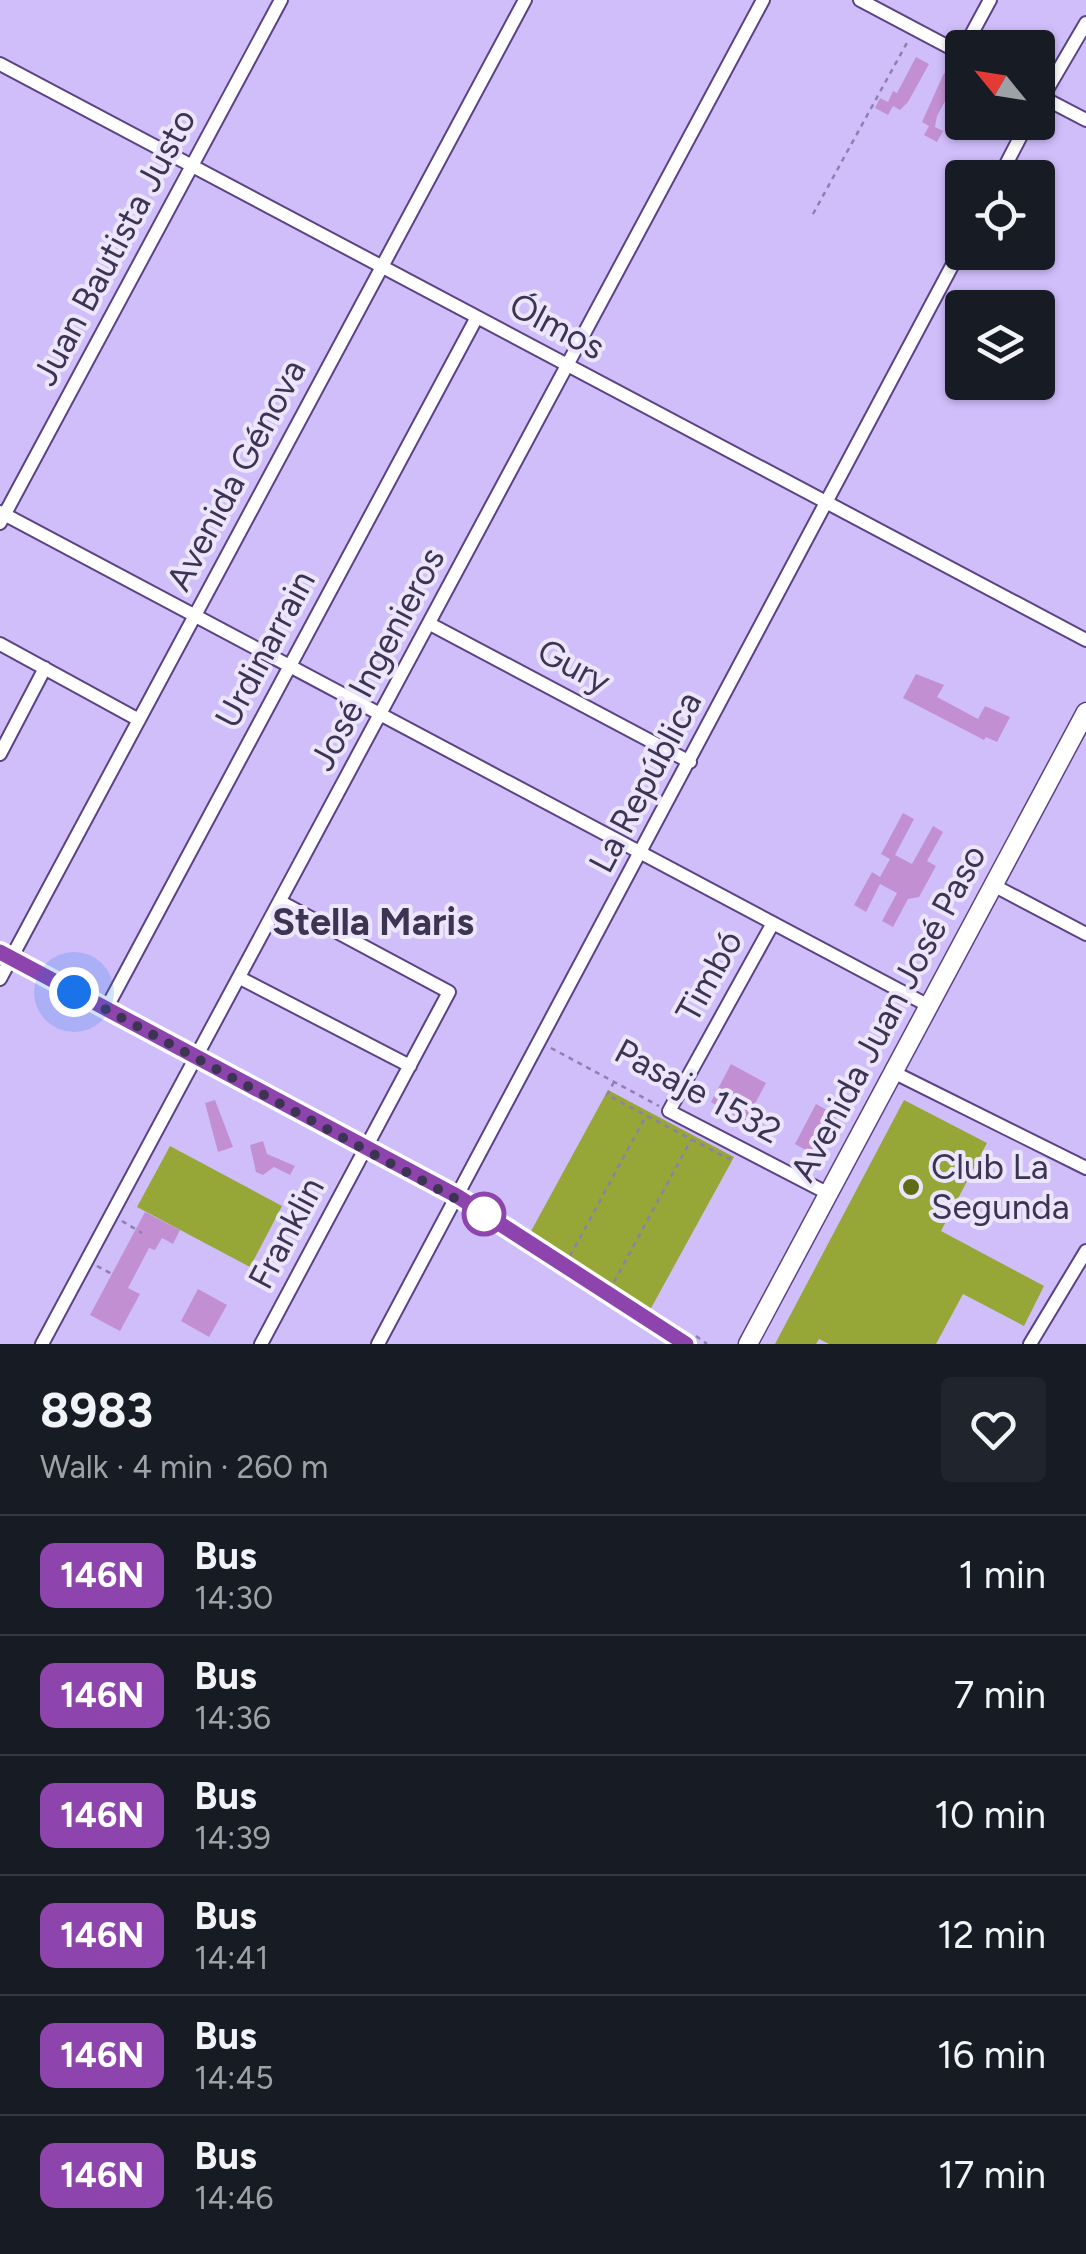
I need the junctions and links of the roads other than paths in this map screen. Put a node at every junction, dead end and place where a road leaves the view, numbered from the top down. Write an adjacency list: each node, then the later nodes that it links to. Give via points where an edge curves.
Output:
1 (281, 0): 13 (street, Juan Bautista Justo)
2 (526, 0): 14 (street, Avenida Génova)
3 (763, 0): 17 (street, José Ingenieros)
4 (860, 0): 8 (street)
5 (990, 0): 7 (street)
6 (1086, 23): 10 (street)
7 (974, 30)
8 (945, 43)
9 (0, 64): 13 (street, Ólmos)
10 (1055, 73)
11 (1055, 106): 12 (street)
12 (1086, 120)
13 (192, 166): 14 (street, Ólmos); 19 (street, Juan Bautista Justo)
14 (382, 267): 16 (street, Ólmos); 20 (street, Avenida Génova)
15 (950, 270): 18 (street, La República)
16 (477, 317): 17 (street, Ólmos); 24 (street, Urdinarrain)
17 (568, 366): 18 (street, Ólmos); 21 (street, José Ingenieros)
18 (828, 504): 22 (street, Ólmos); 31 (street, La República)
19 (2, 516): 20 (street)
20 (195, 616): 24 (street); 28 (street, Avenida Génova)
21 (430, 624): 27 (street, José Ingenieros); 31 (street, Gury)
22 (1086, 640)
23 (0, 644): 25 (street)
24 (290, 666): 27 (street); 41 (street, Urdinarrain)
25 (45, 668): 28 (street); 30 (street)
26 (1086, 712): 29 (main road, Avenida Juan José Paso)
27 (381, 715): 32 (street); 34 (street, José Ingenieros)
28 (139, 720): 37 (street, Avenida Génova)
29 (1079, 742): 33 (main road, Avenida Juan José Paso)
30 (0, 754)
31 (690, 762): 32 (street, La República)
32 (641, 853): 35 (street); 49 (street, La República)
33 (993, 885): 36 (street); 40 (main road, Avenida Juan José Paso)
34 (281, 902): 38 (street, José Ingenieros); 43 (street, Franklin, via 449,992)
35 (773, 923): 40 (street); 45 (street, Timbó)
36 (1086, 934)
37 (6, 955): 39 (street, Avenida Génova); 41 (street)
38 (240, 978): 42 (street, José Ingenieros); 43 (street)
39 (0, 979)
40 (929, 1006): 44 (main road, Avenida Juan José Paso)
41 (106, 1009): 42 (street)
42 (198, 1058): 46 (street); 51 (street, José Ingenieros)
43 (410, 1066): 46 (street, Franklin)
44 (894, 1072): 47 (street); 48 (main road, Avenida Juan José Paso)
45 (669, 1111): 48 (street, Pasaje 1532)
46 (366, 1148): 49 (street); 52 (street, Franklin)
47 (1086, 1168)
48 (828, 1194): 55 (main road, Avenida Juan José Paso)
49 (457, 1196): 53 (street, La República); 54 (street)
50 (1086, 1251): 56 (street)
51 (42, 1344)
52 (261, 1344)
53 (378, 1344)
54 (686, 1344)
55 (748, 1344)
56 (1030, 1344)

